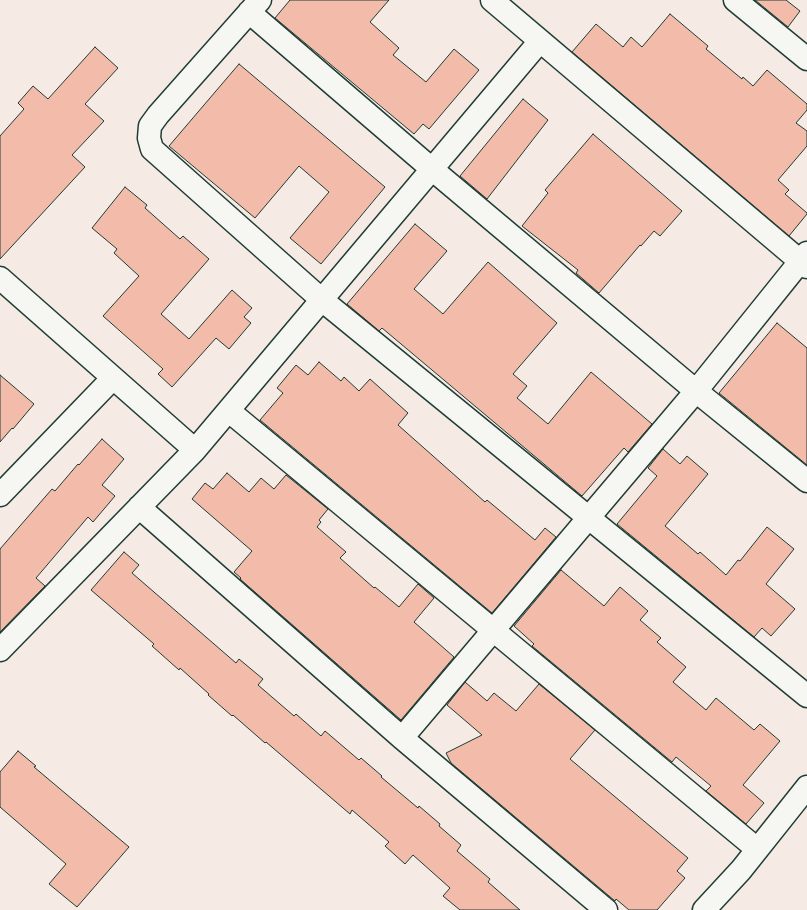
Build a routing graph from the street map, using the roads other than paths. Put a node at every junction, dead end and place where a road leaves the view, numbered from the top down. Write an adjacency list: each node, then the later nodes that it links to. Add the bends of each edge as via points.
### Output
1 (492, 0): 4 (street)
2 (735, 0): 5 (street)
3 (254, 6): 6 (street); 9 (street, via 158,115 150,126 149,138 152,148)
4 (540, 41): 6 (street); 7 (street)
5 (807, 59)
6 (433, 170): 9 (street); 11 (street)
7 (805, 260): 11 (street)
8 (0, 278): 10 (street)
9 (322, 300): 12 (street); 17 (street)
10 (112, 378): 13 (street); 15 (street)
11 (696, 391): 14 (street); 17 (street)
12 (229, 411): 13 (street); 18 (street)
13 (195, 450): 16 (street)
14 (807, 481)
15 (0, 495)
16 (139, 507): 19 (street); 21 (street)
17 (589, 518): 18 (street); 20 (street)
18 (494, 631): 21 (street); 23 (street)
19 (0, 650)
20 (807, 696)
21 (402, 738): 24 (street)
22 (807, 787): 23 (street)
23 (757, 849): 25 (street)
24 (606, 910)
25 (704, 910)

